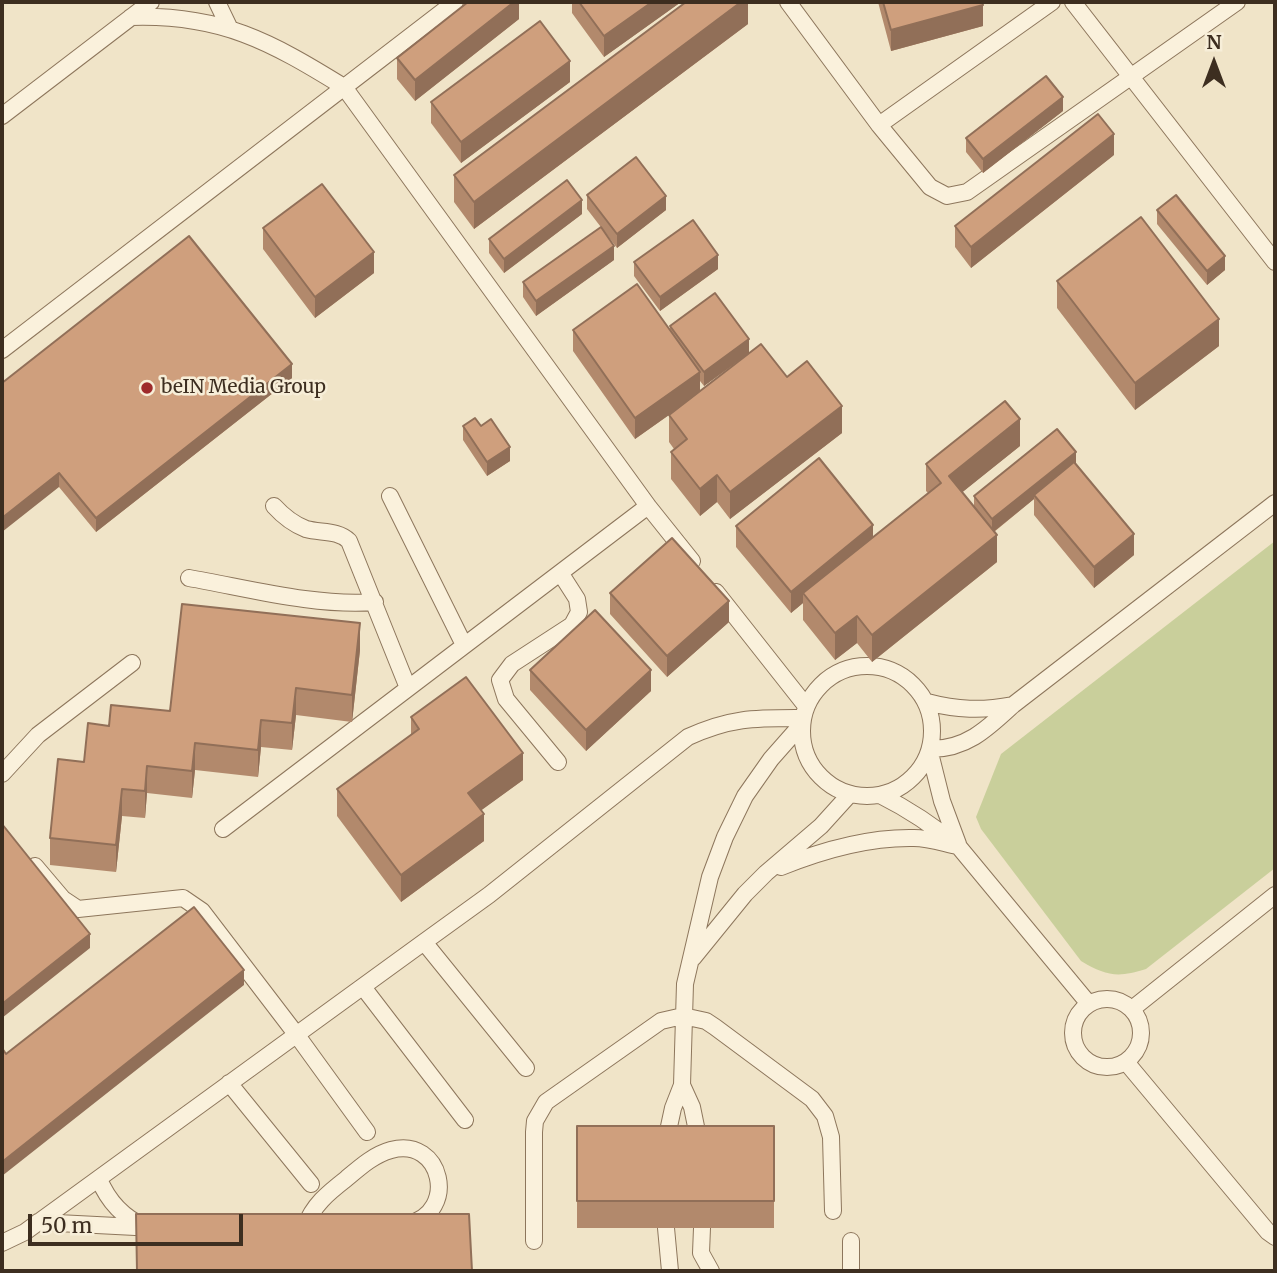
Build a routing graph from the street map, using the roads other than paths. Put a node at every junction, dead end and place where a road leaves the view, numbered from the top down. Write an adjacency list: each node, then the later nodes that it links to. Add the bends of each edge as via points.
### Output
1 (151, 2): 8 (lane)
2 (217, 2): 9 (lane)
3 (455, 2): 11 (lane)
4 (788, 2): 13 (lane)
5 (1052, 2): 13 (lane)
6 (1073, 2): 10 (lane)
7 (1237, 2): 10 (lane)
8 (131, 17): 9 (lane, via 165,16); 12 (lane)
9 (229, 27): 11 (lane)
10 (1131, 78): 13 (lane, via 957,196 930,187); 14 (lane)
11 (344, 87): 15 (lane); 19 (lane)
12 (2, 116)
13 (880, 125)
14 (1275, 262)
15 (2, 350)
16 (390, 496): 23 (lane)
17 (1275, 503): 27 (lane)
18 (274, 506): 22 (lane, via 293,523 344,537)
19 (648, 506): 20 (lane); 28 (lane)
20 (561, 574): 23 (lane); 30 (lane, via 579,612 572,625 512,664 500,680 506,699)
21 (189, 578): 22 (lane, via 322,601)
22 (375, 602): 25 (lane)
23 (464, 645): 25 (lane)
24 (132, 663): 31 (lane, via 38,735)
25 (408, 688): 34 (lane)
26 (927, 702): 27 (lane, via 969,710); 28 (lane, via 912,682 890,669 866,665 841,670 820,685); 29 (lane, via 933,725)
27 (1013, 705): 29 (lane, via 974,739)
28 (803, 716): 32 (lane, via 806,755 823,780); 39 (lane, via 735,720 688,737); 40 (lane, via 745,796 725,837 704,898)
29 (930, 751): 33 (lane, via 911,781); 35 (lane)
30 (558, 762)
31 (2, 774)
32 (850, 794): 33 (lane); 37 (lane)
33 (880, 795): 35 (lane, via 935,826)
34 (223, 829)
35 (959, 847): 37 (lane, via 916,838 864,841); 42 (lane)
36 (28, 858): 45 (lane, via 63,900 78,909 183,898 202,911)
37 (766, 873): 40 (lane)
38 (1275, 895): 43 (lane)
39 (424, 942): 41 (lane); 47 (lane)
40 (692, 960): 44 (lane)
41 (363, 986): 45 (lane); 50 (lane)
42 (1089, 1004): 43 (lane, via 1103,998 1119,1000); 46 (lane, via 1077,1017 1072,1034 1078,1051 1091,1063 1109,1067)
43 (1132, 1009): 46 (lane, via 1141,1027 1139,1047)
44 (683, 1016): 49 (lane); 56 (lane, via 715,1027 819,1107 831,1137); 65 (lane, via 661,1021 539,1111 534,1132)
45 (296, 1034): 48 (lane); 51 (lane)
46 (1126, 1062): 64 (lane)
47 (526, 1068)
48 (229, 1083): 54 (lane); 55 (lane)
49 (682, 1085): 52 (lane); 53 (lane, via 692,1107)
50 (466, 1120)
51 (367, 1132)
52 (664, 1153)
53 (701, 1153)
54 (99, 1179): 57 (lane); 60 (lane, via 117,1209)
55 (311, 1184)
56 (833, 1211)
57 (38, 1222): 60 (lane); 67 (lane)
58 (386, 1226): 59 (lane, via 422,1218 439,1194 438,1173 415,1151 392,1150 367,1161 316,1205)
59 (305, 1227)
60 (147, 1228): 61 (lane)
61 (173, 1228)
62 (666, 1228): 69 (lane)
63 (702, 1228): 68 (lane)
64 (1275, 1237)
65 (534, 1241)
66 (851, 1241): 72 (lane)
67 (2, 1243)
68 (701, 1253): 69 (lane); 71 (lane)
69 (669, 1254): 70 (lane)
70 (670, 1271)
71 (711, 1271)
72 (851, 1271)

